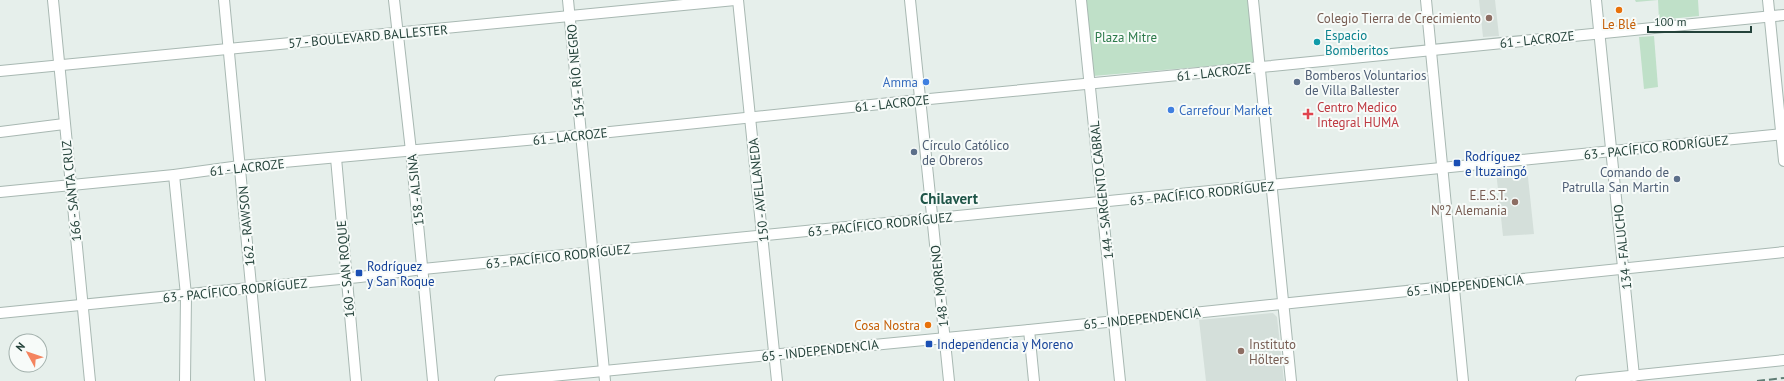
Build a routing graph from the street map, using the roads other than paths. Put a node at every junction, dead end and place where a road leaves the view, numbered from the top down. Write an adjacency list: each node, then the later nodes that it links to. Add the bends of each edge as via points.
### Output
1 (53, 0): 19 (street, 166 - SANTA CRUZ)
2 (224, 0): 17 (street, 162 - RAWSON)
3 (394, 0): 16 (street, 158 - ALSINA)
4 (568, 0): 14 (street, 154 - RÍO NEGRO)
5 (737, 0): 14 (street, 57 - BOULEVARD BALLESTER); 24 (street, 150 - AVELLANEDA)
6 (910, 0): 23 (street, 148 - MORENO)
7 (1081, 0): 22 (street, 144 - SARGENTO CABRAL)
8 (1253, 0): 20 (street)
9 (1426, 0): 18 (street)
10 (1596, 0): 15 (street, 134 - FALUCHO)
11 (1768, 0): 13 (street)
12 (1784, 15): 13 (street, 61 - LACROZE)
13 (1770, 16): 15 (street, 61 - LACROZE); 28 (street)
14 (570, 17): 16 (street, 57 - BOULEVARD BALLESTER); 27 (street, 154 - RÍO NEGRO)
15 (1599, 33): 18 (street, 61 - LACROZE); 30 (street, 134 - FALUCHO)
16 (398, 34): 17 (street, 57 - BOULEVARD BALLESTER); 29 (street, 158 - ALSINA)
17 (228, 48): 19 (street, 57 - BOULEVARD BALLESTER); 33 (street, 162 - RAWSON)
18 (1430, 50): 20 (street, 61 - LACROZE); 34 (street)
19 (59, 65): 21 (street, 57 - BOULEVARD BALLESTER); 25 (street, 166 - SANTA CRUZ)
20 (1261, 67): 22 (street, 61 - LACROZE); 37 (street)
21 (0, 71)
22 (1090, 84): 23 (street, 61 - LACROZE); 39 (street, 144 - SARGENTO CABRAL)
23 (920, 100): 24 (street, 61 - LACROZE); 40 (street, 148 - MORENO)
24 (751, 117): 27 (street, 61 - LACROZE); 41 (street, 150 - AVELLANEDA)
25 (64, 124): 26 (street); 36 (street, 166 - SANTA CRUZ)
26 (0, 132)
27 (581, 135): 29 (street, 61 - LACROZE); 43 (street, 154 - RÍO NEGRO)
28 (1782, 135): 30 (street, 63 - PACÍFICO RODRÍGUEZ); 32 (street)
29 (411, 151): 31 (street, 61 - LACROZE); 45 (street, 158 - ALSINA)
30 (1611, 152): 34 (street, 63 - PACÍFICO RODRÍGUEZ); 44 (street, 134 - FALUCHO)
31 (336, 158): 33 (street, 61 - LACROZE); 46 (street, 160 - SAN ROQUE)
32 (1784, 162)
33 (240, 166): 35 (street, 61 - LACROZE); 48 (street, 162 - RAWSON)
34 (1442, 168): 37 (street, 63 - PACÍFICO RODRÍGUEZ); 47 (street)
35 (174, 175): 36 (street, 61 - LACROZE); 49 (street)
36 (71, 186): 38 (street, 61 - LACROZE); 51 (street, 166 - SANTA CRUZ)
37 (1271, 186): 39 (street, 63 - PACÍFICO RODRÍGUEZ); 50 (street)
38 (0, 192)
39 (1102, 202): 40 (street, 63 - PACÍFICO RODRÍGUEZ); 53 (street, 144 - SARGENTO CABRAL)
40 (932, 219): 41 (street, 63 - PACÍFICO RODRÍGUEZ); 55 (street, 148 - MORENO)
41 (763, 236): 43 (street, 63 - PACÍFICO RODRÍGUEZ); 56 (street, 150 - AVELLANEDA)
42 (1784, 252): 44 (street, 65 - INDEPENDENCIA)
43 (592, 253): 45 (street, 63 - PACÍFICO RODRÍGUEZ); 58 (street, 154 - RÍO NEGRO)
44 (1624, 268): 47 (street, 65 - INDEPENDENCIA); 59 (street, 134 - FALUCHO)
45 (423, 269): 46 (street, 63 - PACÍFICO RODRÍGUEZ); 64 (street, 158 - ALSINA)
46 (345, 278): 48 (street, 63 - PACÍFICO RODRÍGUEZ); 63 (street, 160 - SAN ROQUE)
47 (1453, 287): 50 (street, 65 - INDEPENDENCIA); 71 (street)
48 (251, 288): 49 (street, 63 - PACÍFICO RODRÍGUEZ); 62 (street, 162 - RAWSON)
49 (186, 295): 51 (street, 63 - PACÍFICO RODRÍGUEZ); 61 (street)
50 (1283, 303): 53 (street, 65 - INDEPENDENCIA); 70 (street)
51 (82, 304): 52 (street, 63 - PACÍFICO RODRÍGUEZ); 60 (street, 166 - SANTA CRUZ)
52 (0, 313)
53 (1115, 321): 54 (street, 65 - INDEPENDENCIA); 69 (street, 144 - SARGENTO CABRAL)
54 (1029, 330): 55 (street, 65 - INDEPENDENCIA); 68 (street)
55 (944, 338): 56 (street, 65 - INDEPENDENCIA); 67 (street, 148 - MORENO)
56 (774, 355): 58 (street, 65 - INDEPENDENCIA); 66 (street, 150 - AVELLANEDA)
57 (1784, 360): 59 (street)
58 (605, 376): 65 (street, 65 - INDEPENDENCIA)
59 (1634, 376): 72 (street)
60 (90, 381)
61 (185, 381)
62 (260, 381)
63 (356, 381)
64 (433, 381)
65 (500, 381)
66 (777, 381)
67 (949, 381)
68 (1034, 381)
69 (1120, 381)
70 (1291, 381)
71 (1463, 381)
72 (1581, 381)

